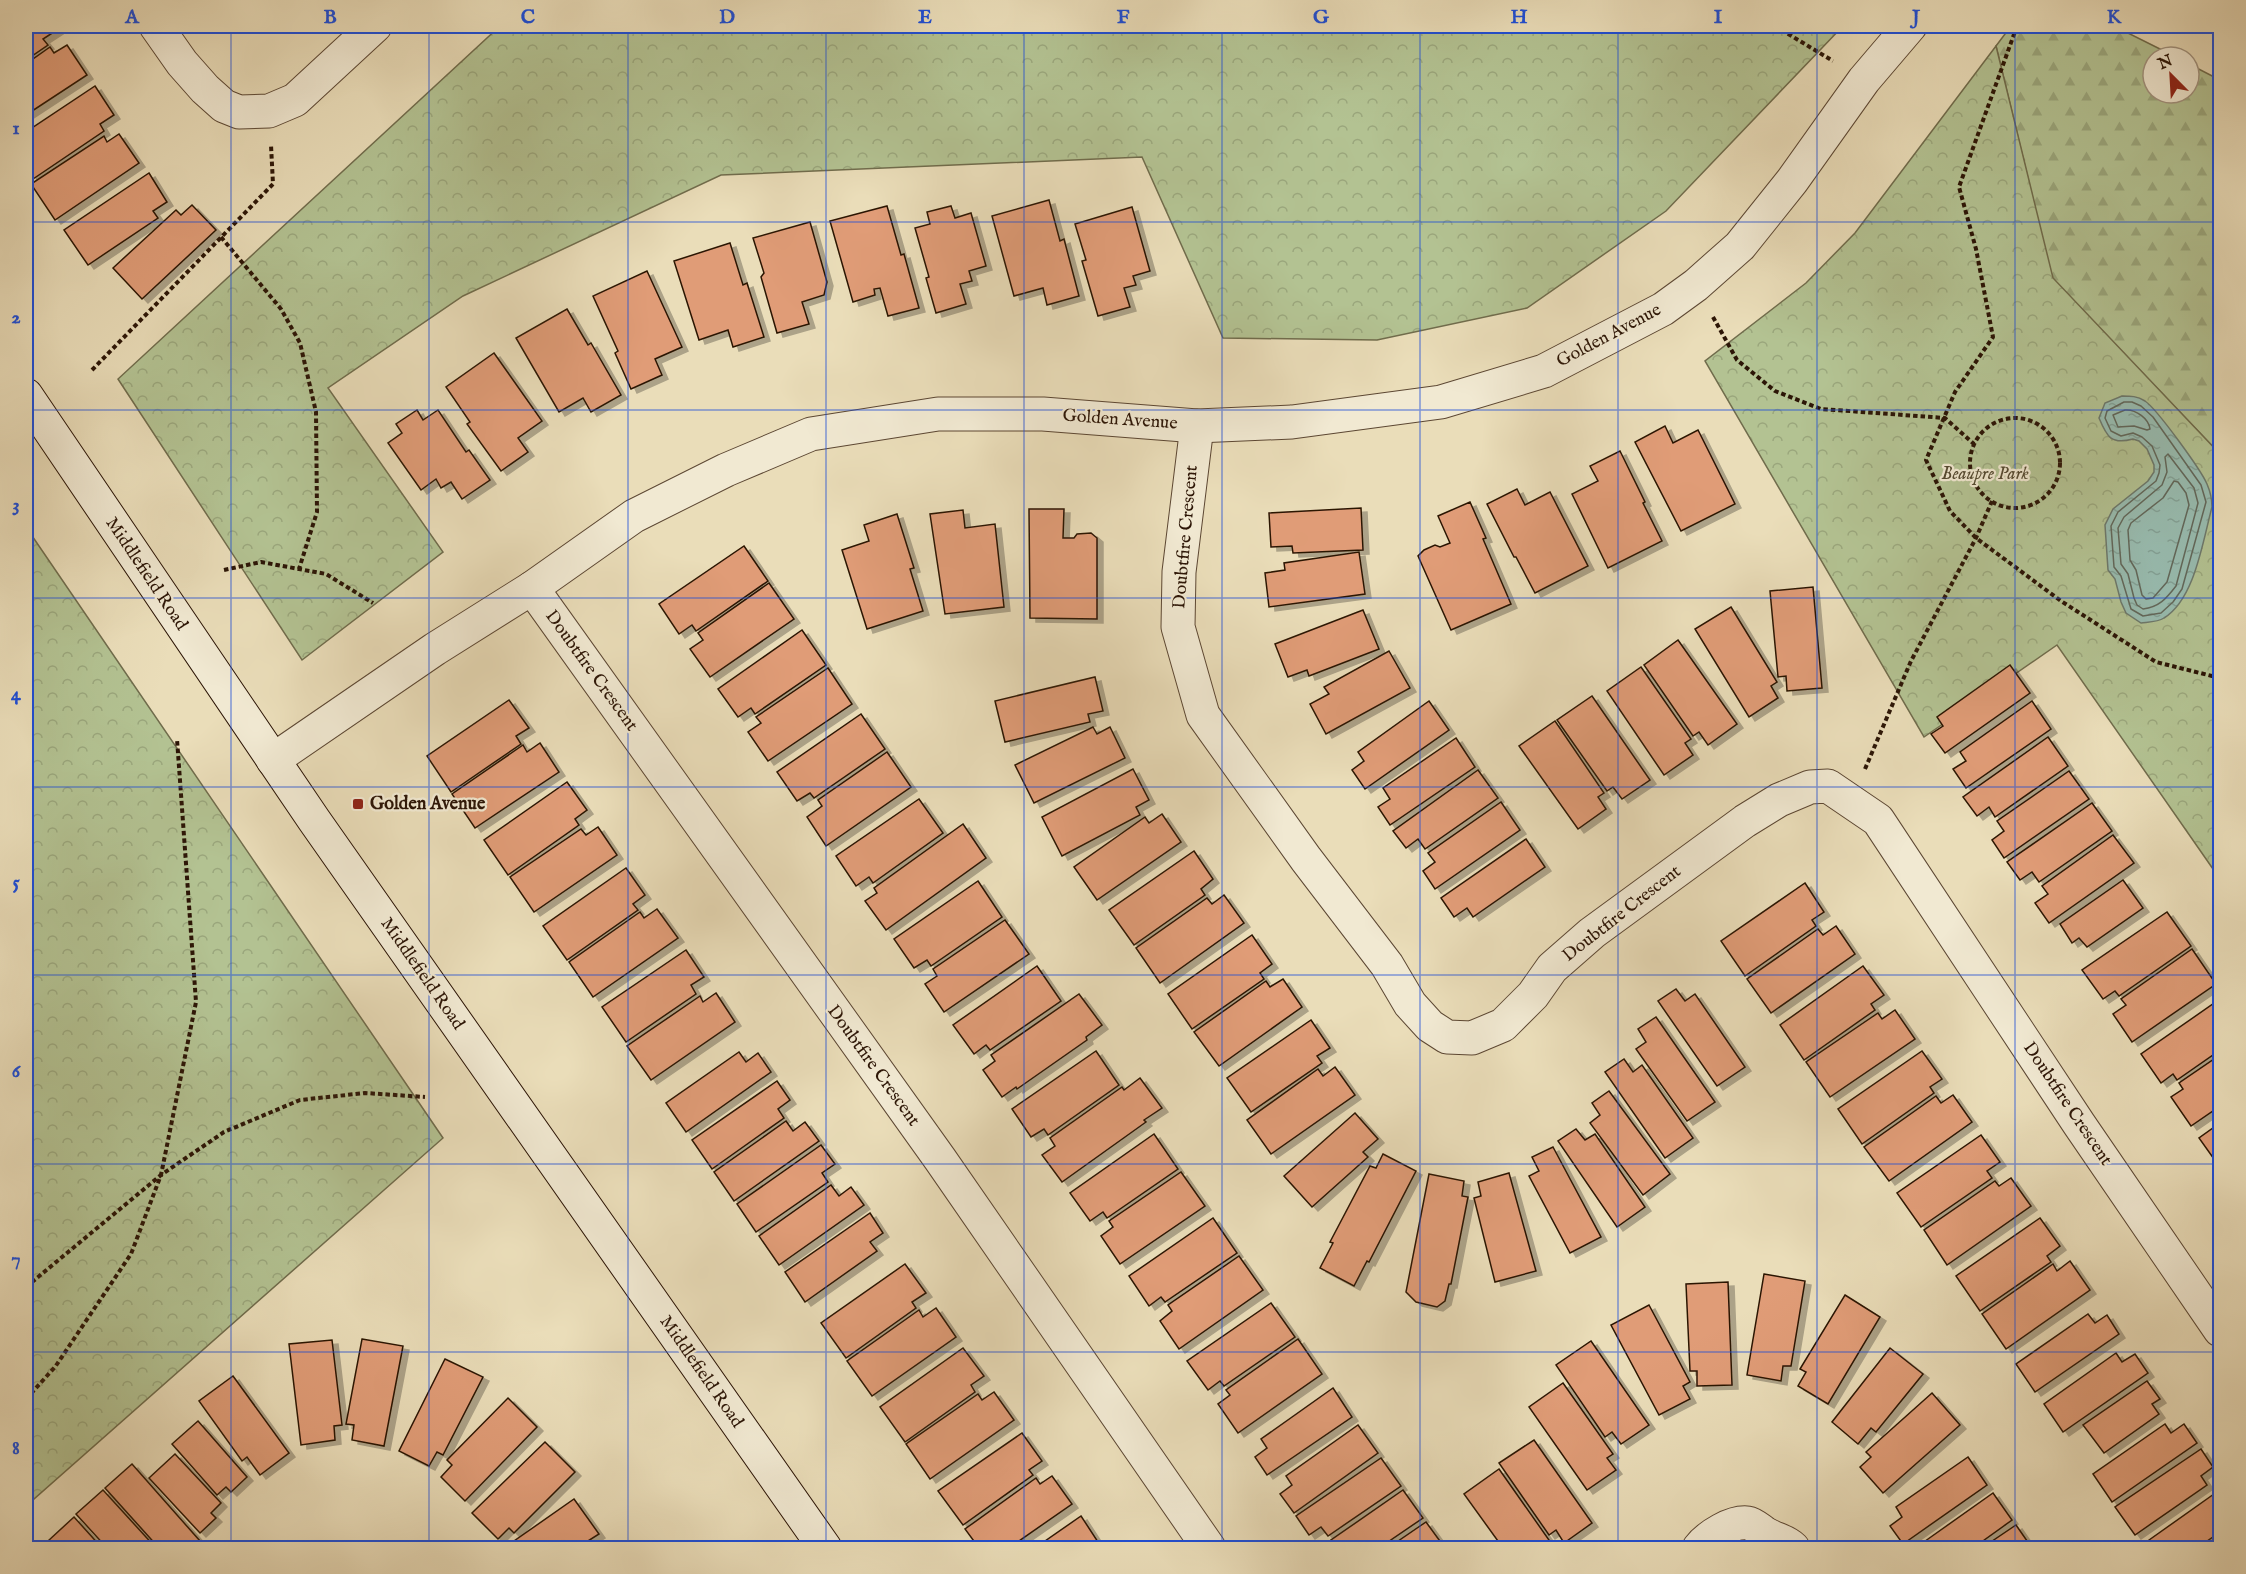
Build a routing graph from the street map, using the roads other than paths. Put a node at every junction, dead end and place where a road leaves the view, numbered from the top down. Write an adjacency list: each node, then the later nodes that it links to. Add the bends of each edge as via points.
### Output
1 (156, 26): 2 (street, via 205,89 224,106 239,112 269,111 295,100)
2 (375, 26)
3 (1910, 26): 5 (street, Golden Avenue, via 1864,80 1740,246 1664,309 1544,371 1442,402 1292,422)
4 (26, 395): 7 (street, Middlefield Road)
5 (1197, 426): 6 (street, Golden Avenue, via 1043,414 938,414 811,434 726,470 634,516); 8 (street, Doubtfire Crescent, via 1179,572 1178,627 1203,715 1387,965 1410,1004 1430,1026 1447,1037 1472,1038 1503,1025 1533,995 1552,968 1592,933 1745,821 1779,800 1810,787 1827,786 1878,820)
6 (532, 588): 7 (street, Golden Avenue); 10 (street, Doubtfire Crescent, via 940,1159)
7 (273, 760): 9 (street, Middlefield Road)
8 (2220, 1330)
9 (825, 1548)
10 (1209, 1548)
11 (1699, 1548): 12 (street, via 1731,1525 1749,1523)
12 (1792, 1548)

